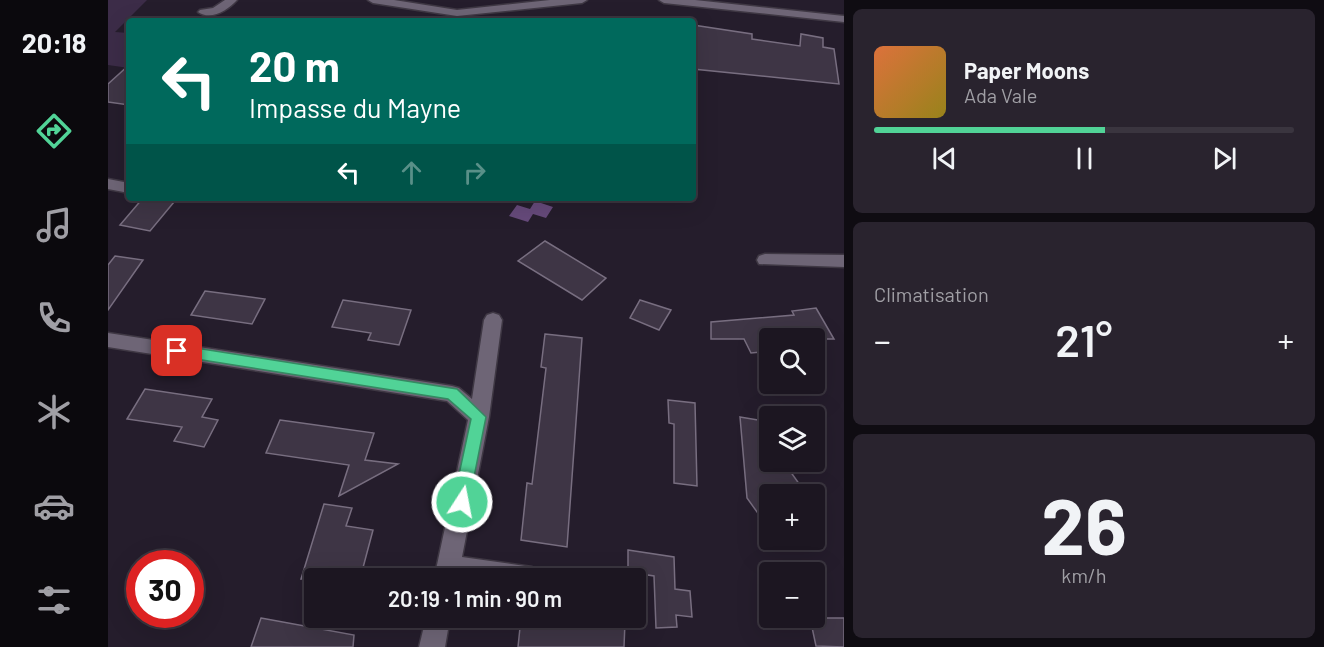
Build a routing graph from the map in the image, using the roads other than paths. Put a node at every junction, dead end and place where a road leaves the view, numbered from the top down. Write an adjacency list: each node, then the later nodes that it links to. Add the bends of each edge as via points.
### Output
1 (232, 0): 5 (street, via 216,11)
2 (373, 0): 6 (street)
3 (582, 0): 6 (street)
4 (664, 0): 7 (street)
5 (204, 12)
6 (455, 17)
7 (844, 19)
8 (108, 184): 9 (street)
9 (126, 187)
10 (765, 260): 11 (street)
11 (844, 261)
12 (493, 320): 14 (street)
13 (108, 340): 14 (street, via 452,394)
14 (479, 417): 15 (street)
15 (449, 568)
16 (436, 628): 17 (street)
17 (432, 647)

